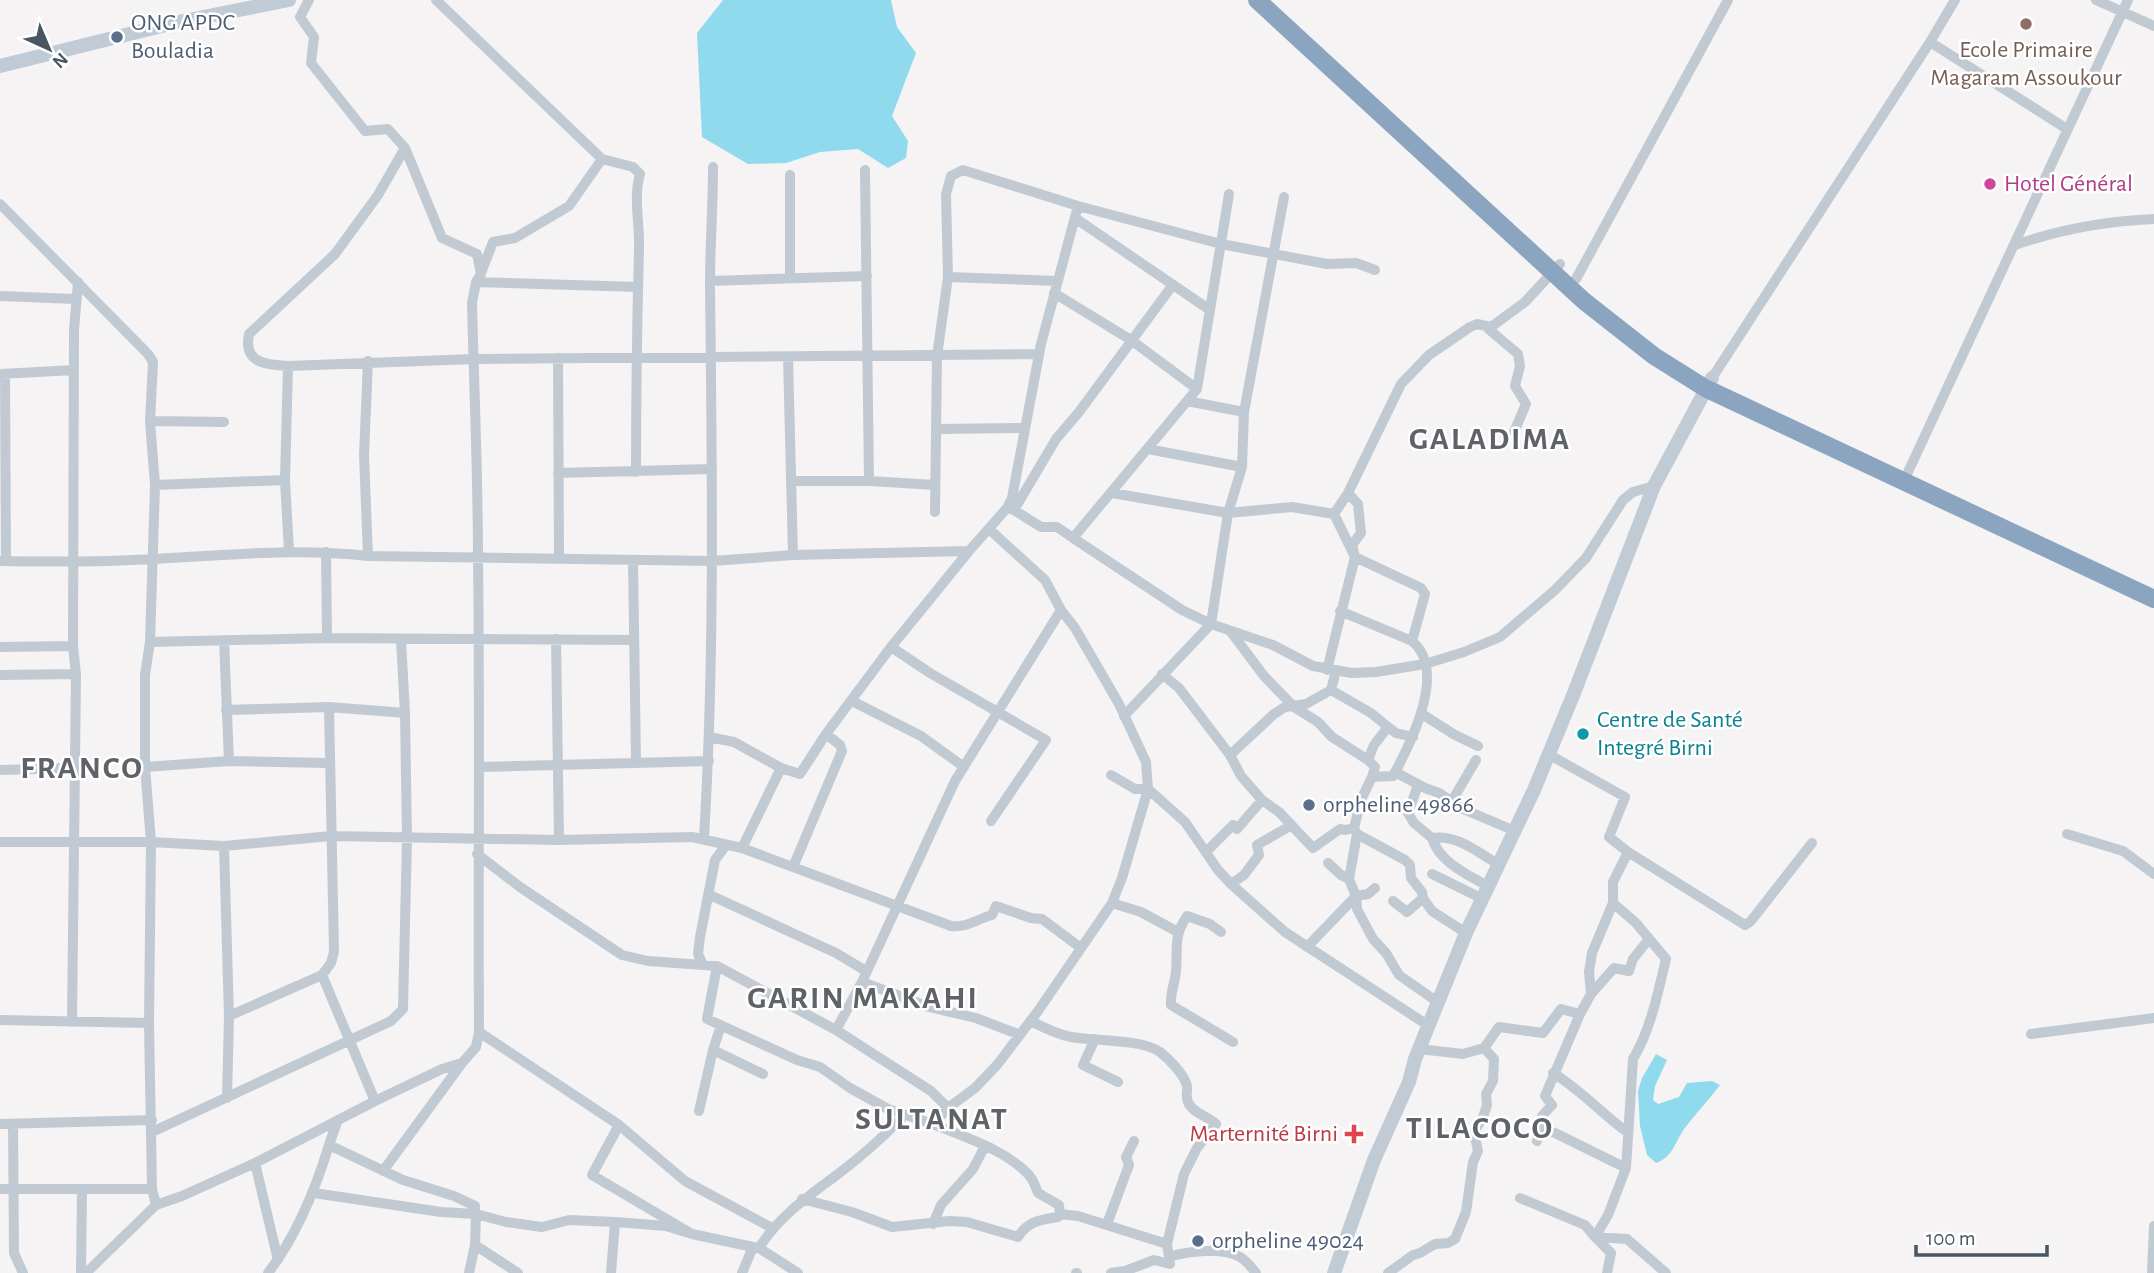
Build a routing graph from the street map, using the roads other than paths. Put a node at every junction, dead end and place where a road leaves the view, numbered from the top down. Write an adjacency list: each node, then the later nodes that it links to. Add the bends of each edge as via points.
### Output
1 (289, 0): 13 (street)
2 (309, 0): 15 (street, via 300,17 314,37 311,63 365,131 388,129)
3 (436, 0): 16 (street)
4 (1257, 0): 29 (highway)
5 (1272, 0): 29 (highway)
6 (1728, 0): 35 (street)
7 (1955, 0): 12 (street)
8 (2096, 0): 10 (street)
9 (2128, 0): 10 (street)
10 (2123, 11): 11 (street); 14 (street)
11 (2154, 26)
12 (1930, 42): 14 (street); 60 (street)
13 (0, 66)
14 (2067, 129): 27 (street)
15 (404, 148): 34 (street, via 442,237 477,254); 57 (street, via 378,195 334,254 249,334 247,344 254,358)
16 (602, 159): 34 (street, via 569,206 515,238 493,242); 40 (street, via 633,167 640,174)
17 (713, 167): 36 (street)
18 (865, 170): 31 (street)
19 (790, 175): 32 (street)
20 (1229, 194): 26 (street)
21 (1284, 197): 28 (street)
22 (0, 204): 38 (street)
23 (1078, 206): 24 (street); 26 (street); 33 (street, via 963,170 951,176 946,194)
24 (1075, 218): 37 (street); 39 (street)
25 (2154, 219): 27 (street, via 2076,227)
26 (1221, 244): 28 (street); 45 (street)
27 (2015, 245): 73 (street)
28 (1275, 253): 30 (street, via 1327,264 1356,263); 63 (street)
29 (1556, 269): 35 (highway); 43 (highway); 46 (street, via 1525,302 1491,327)
30 (1375, 270)
31 (867, 276): 32 (street); 49 (street)
32 (790, 277): 36 (street)
33 (948, 277): 37 (street); 50 (street)
34 (479, 278): 40 (street); 55 (street, via 472,303)
35 (1576, 279): 43 (highway)
36 (710, 281): 51 (street)
37 (1057, 281): 41 (street)
38 (78, 282): 44 (street); 64 (street, via 152,359)
39 (1172, 286): 45 (street); 47 (street)
40 (638, 287): 54 (street)
41 (1054, 293): 47 (street); 48 (street)
42 (0, 296): 44 (street)
43 (1588, 297): 60 (highway)
44 (75, 299): 58 (street)
45 (1210, 310): 61 (street)
46 (1485, 325): 68 (street, via 1518,354 1515,386 1526,404); 82 (street, via 1470,327 1437,349 1401,384)
47 (1131, 340): 61 (street); 83 (street)
48 (1039, 354): 50 (street); 66 (street)
49 (868, 356): 50 (street); 52 (street); 77 (street)
50 (937, 356): 67 (street)
51 (712, 357): 52 (street); 54 (street); 71 (street)
52 (788, 357): 76 (street)
53 (558, 358): 54 (street); 55 (street); 74 (street)
54 (635, 358): 72 (street)
55 (474, 359): 56 (street); 96 (street)
56 (368, 361): 57 (street); 94 (street, via 364,455)
57 (288, 366): 75 (street)
58 (74, 370): 59 (street); 100 (street)
59 (2, 374): 99 (street)
60 (1708, 383): 73 (highway); 80 (street); 89 (highway, via 1903,480)
61 (1197, 389): 62 (street)
62 (1187, 401): 63 (street); 69 (street)
63 (1244, 412): 70 (street)
64 (150, 421): 65 (street); 78 (street)
65 (224, 422)
66 (1025, 428): 67 (street); 83 (street)
67 (937, 429): 79 (street)
68 (1514, 432)
69 (1148, 449): 70 (street); 81 (street)
70 (1242, 467): 85 (street)
71 (712, 469): 72 (street); 102 (street)
72 (636, 471): 74 (street)
73 (1908, 472): 89 (highway)
74 (558, 473): 98 (street)
75 (285, 480): 78 (street); 90 (street)
76 (791, 481): 77 (street); 93 (street)
77 (869, 481): 79 (street)
78 (155, 485): 97 (street)
79 (935, 485): 84 (street)
80 (1654, 486): 120 (street, via 1623,500 1586,558 1500,637); 139 (street)
81 (1112, 493): 85 (street); 88 (street)
82 (1348, 493): 86 (street); 95 (street, via 1358,504 1361,533 1352,545)
83 (1010, 509): 87 (street); 88 (street)
84 (935, 512)
85 (1228, 513): 86 (street, via 1292,507); 107 (street)
86 (1334, 514): 95 (street)
87 (989, 529): 91 (street); 105 (street, via 1045,580)
88 (1073, 538): 107 (street)
89 (2048, 545): 103 (highway); 104 (highway)
90 (289, 551): 92 (street); 97 (street)
91 (969, 551): 93 (street); 119 (street)
92 (326, 552): 94 (street); 109 (street)
93 (793, 555): 102 (street)
94 (368, 556): 96 (street)
95 (1355, 557): 106 (street); 115 (street, via 1421,588 1425,594)
96 (478, 558): 98 (street); 110 (street)
97 (152, 559): 100 (street); 116 (street)
98 (559, 559): 101 (street)
99 (3, 561): 100 (street)
100 (73, 561): 117 (street)
101 (633, 561): 102 (street); 114 (street)
102 (712, 561): 136 (street)
103 (2154, 589)
104 (2154, 599)
105 (1061, 610): 130 (street); 133 (street)
106 (1340, 611): 115 (street); 121 (street)
107 (1211, 624): 108 (street); 123 (street)
108 (1230, 631): 121 (street); 128 (street)
109 (327, 638): 112 (street); 113 (street)
110 (479, 639): 111 (street); 113 (street); 149 (street)
111 (556, 639): 114 (street); 147 (street)
112 (224, 640): 116 (street); 129 (street)
113 (401, 640): 131 (street)
114 (634, 640): 145 (street)
115 (1412, 641): 120 (street)
116 (150, 642): 148 (street, via 145,675)
117 (73, 646): 118 (street); 122 (street)
118 (0, 647)
119 (891, 647): 126 (street); 130 (street)
120 (1425, 664): 121 (street, via 1376,672); 132 (street)
121 (1331, 671): 125 (street)
122 (76, 674): 124 (street); 151 (street)
123 (1163, 674): 133 (street); 140 (street)
124 (0, 675)
125 (1331, 691): 128 (street); 134 (street)
126 (852, 701): 135 (street); 150 (street, via 921,736)
127 (329, 706): 129 (street); 131 (street); 146 (street)
128 (1294, 706): 140 (street, via 1274,714); 141 (street)
129 (226, 710): 143 (street)
130 (999, 712): 150 (street); 161 (street, via 1046,740)
131 (405, 713): 167 (street)
132 (1422, 714): 137 (street); 138 (street)
133 (1124, 716): 158 (street, via 1146,762)
134 (1388, 727): 137 (street); 141 (street)
135 (826, 734): 152 (street, via 800,774); 184 (street, via 842,751)
136 (709, 737): 144 (street); 152 (street, via 734,742)
137 (1413, 737): 154 (street)
138 (1478, 746)
139 (1548, 754): 164 (street); 180 (street, via 1625,797 1609,837)
140 (1230, 755): 159 (street)
141 (1368, 760): 156 (street, via 1375,767)
142 (1476, 760): 160 (street)
143 (229, 761): 146 (street); 148 (street)
144 (709, 761): 145 (street); 169 (street)
145 (636, 763): 147 (street)
146 (328, 764): 166 (street)
147 (557, 766): 149 (street); 171 (street)
148 (145, 767): 173 (street)
149 (480, 767): 168 (street)
150 (964, 767): 197 (street)
151 (74, 768): 153 (street); 174 (street)
152 (781, 768): 178 (street)
153 (0, 770)
154 (1395, 772): 156 (street, via 1390,778); 157 (street)
155 (1111, 775): 158 (street, via 1135,789)
156 (1372, 777): 163 (street)
157 (1419, 785): 160 (street); 170 (street, via 1408,813)
158 (1148, 789): 179 (street, via 1185,822); 195 (street)
159 (1262, 800): 162 (street); 179 (street, via 1237,829 1233,825)
160 (1452, 801): 164 (street)
161 (991, 821)
162 (1290, 826): 163 (street, via 1313,848 1339,829); 188 (street, via 1257,845 1259,855)
163 (1355, 831): 187 (street); 193 (street, via 1410,865 1411,878)
164 (1515, 831): 183 (street)
165 (2067, 834): 186 (street, via 2123,851)
166 (331, 835): 167 (street); 177 (street); 207 (street, via 334,952)
167 (407, 838): 168 (street); 225 (street, via 403,1009 391,1021)
168 (477, 838): 171 (street); 181 (street)
169 (704, 838): 171 (street); 176 (street)
170 (1432, 838): 183 (street, via 1457,840); 190 (street, via 1447,861)
171 (559, 839)
172 (0, 842): 174 (street)
173 (151, 842): 174 (street); 177 (street); 217 (street)
174 (74, 843): 216 (street)
175 (1811, 843): 180 (street, via 1745,925)
176 (726, 845): 178 (street); 191 (street, via 715,860)
177 (224, 846): 212 (street)
178 (742, 848): 184 (street)
179 (1206, 852): 188 (street)
180 (1628, 852): 196 (street, via 1613,882)
181 (477, 854): 204 (street, via 622,955); 221 (street)
182 (1328, 863): 187 (street)
183 (1498, 864): 190 (street)
184 (793, 867): 197 (street)
185 (1432, 874): 190 (street)
186 (2154, 874)
187 (1349, 879): 192 (street)
188 (1231, 884): 202 (street)
189 (1375, 888): 192 (street)
190 (1484, 892): 200 (street)
191 (710, 895): 204 (street, via 698,954); 206 (street)
192 (1356, 896): 202 (street); 210 (street, via 1357,909 1373,939 1399,975)
193 (1423, 898): 194 (street, via 1407,912); 200 (street, via 1432,911)
194 (1393, 901)
195 (1112, 902): 198 (street); 203 (street)
196 (1613, 904): 201 (street); 209 (street, via 1592,953)
197 (895, 906): 203 (street, via 961,927 992,915 996,906 1042,919); 206 (street)
198 (1178, 932): 199 (street, via 1187,916); 226 (street, via 1171,1004)
199 (1221, 932)
200 (1466, 933): 210 (street)
201 (1649, 939): 209 (street, via 1629,971 1614,968); 247 (street, via 1666,959 1633,1059)
202 (1307, 947): 219 (street)
203 (1081, 948): 215 (street)
204 (704, 965): 205 (street)
205 (717, 966): 218 (street, via 706,1017); 220 (street)
206 (866, 971): 208 (street)
207 (322, 975): 212 (street); 225 (street)
208 (862, 982): 220 (street); 223 (street)
209 (1591, 994): 211 (street)
210 (1439, 1003): 219 (street)
211 (1580, 1014): 227 (street, via 1561,1009 1543,1034 1499,1027); 231 (street)
212 (229, 1016): 234 (street)
213 (2154, 1018): 222 (street)
214 (0, 1020): 216 (street)
215 (1031, 1021): 223 (street); 224 (street, via 1048,1031)
216 (72, 1022): 217 (street)
217 (149, 1023): 239 (street)
218 (721, 1025): 229 (street); 238 (street, via 820,1067)
219 (1429, 1026): 228 (street)
220 (836, 1030): 236 (street, via 931,1091)
221 (479, 1032): 230 (street, via 476,1047); 244 (street)
222 (2031, 1034)
223 (1020, 1035): 236 (street, via 975,1088)
224 (1096, 1039): 233 (street, via 1083,1065); 272 (street, via 1159,1051 1180,1074 1188,1103 1216,1125 1184,1174)
225 (348, 1042): 234 (street); 235 (street)
226 (1233, 1042)
227 (1484, 1048): 228 (street, via 1463,1054); 289 (street, via 1494,1059 1493,1082 1474,1132 1478,1151 1460,1231 1455,1239 1413,1255)
228 (1419, 1049): 288 (street)
229 (713, 1050): 232 (street); 237 (street)
230 (462, 1063): 235 (street); 254 (street)
231 (1553, 1073): 245 (street, via 1545,1096 1552,1105 1542,1116); 247 (street)
232 (763, 1074)
233 (1118, 1082)
234 (227, 1098): 246 (street)
235 (375, 1101): 240 (street)
236 (948, 1108): 242 (street)
237 (699, 1111)
238 (904, 1116): 242 (street); 261 (street, via 883,1138)
239 (152, 1120): 243 (street); 246 (street)
240 (337, 1122): 250 (street); 252 (street)
241 (0, 1124): 243 (street)
242 (933, 1124): 251 (street)
243 (13, 1125): 256 (street)
244 (619, 1125): 269 (street, via 685,1181); 270 (street, via 592,1175)
245 (1540, 1129): 249 (street); 253 (street)
246 (152, 1132): 257 (street)
247 (1627, 1132): 253 (street)
248 (1134, 1141): 267 (street)
249 (1537, 1141)
250 (329, 1145): 254 (street); 259 (street)
251 (985, 1146): 264 (street, via 1027,1172 1038,1193 1059,1205); 266 (street)
252 (255, 1163): 262 (street); 275 (street)
253 (1626, 1168): 271 (street)
254 (383, 1171): 263 (street, via 475,1206)
255 (0, 1189): 256 (street)
256 (14, 1189): 258 (street); 279 (street, via 14,1254)
257 (152, 1189): 258 (street); 262 (street)
258 (82, 1190): 278 (street)
259 (314, 1193): 263 (street); 275 (street)
260 (1520, 1198): 271 (street, via 1585,1225)
261 (802, 1199): 266 (street, via 892,1227); 269 (street)
262 (156, 1205): 278 (street)
263 (476, 1214): 265 (street, via 542,1227 569,1220); 273 (street)
264 (1060, 1214): 266 (street, via 1026,1225 1018,1237 967,1222); 267 (street)
265 (615, 1222): 270 (street, via 666,1226); 283 (street)
266 (933, 1224)
267 (1107, 1224): 272 (street)
268 (2154, 1226): 277 (street)
269 (772, 1228): 274 (street)
270 (692, 1234): 274 (street)
271 (1595, 1237): 290 (street, via 1611,1252); 291 (street, via 1627,1239)
272 (1167, 1244): 276 (street)
273 (475, 1245): 281 (street); 282 (street)
274 (756, 1247): 284 (street); 285 (street)
275 (278, 1260): 280 (street)
276 (1170, 1264): 286 (street, via 1154,1260); 287 (street, via 1186,1252 1216,1250 1244,1259)
277 (2153, 1271)
278 (89, 1272)
279 (23, 1273)
280 (268, 1273)
281 (470, 1273)
282 (518, 1273)
283 (611, 1273)
284 (743, 1273)
285 (798, 1273)
286 (1111, 1273)
287 (1256, 1273)
288 (1334, 1273)
289 (1388, 1273)
290 (1607, 1273)
291 (1666, 1273)

